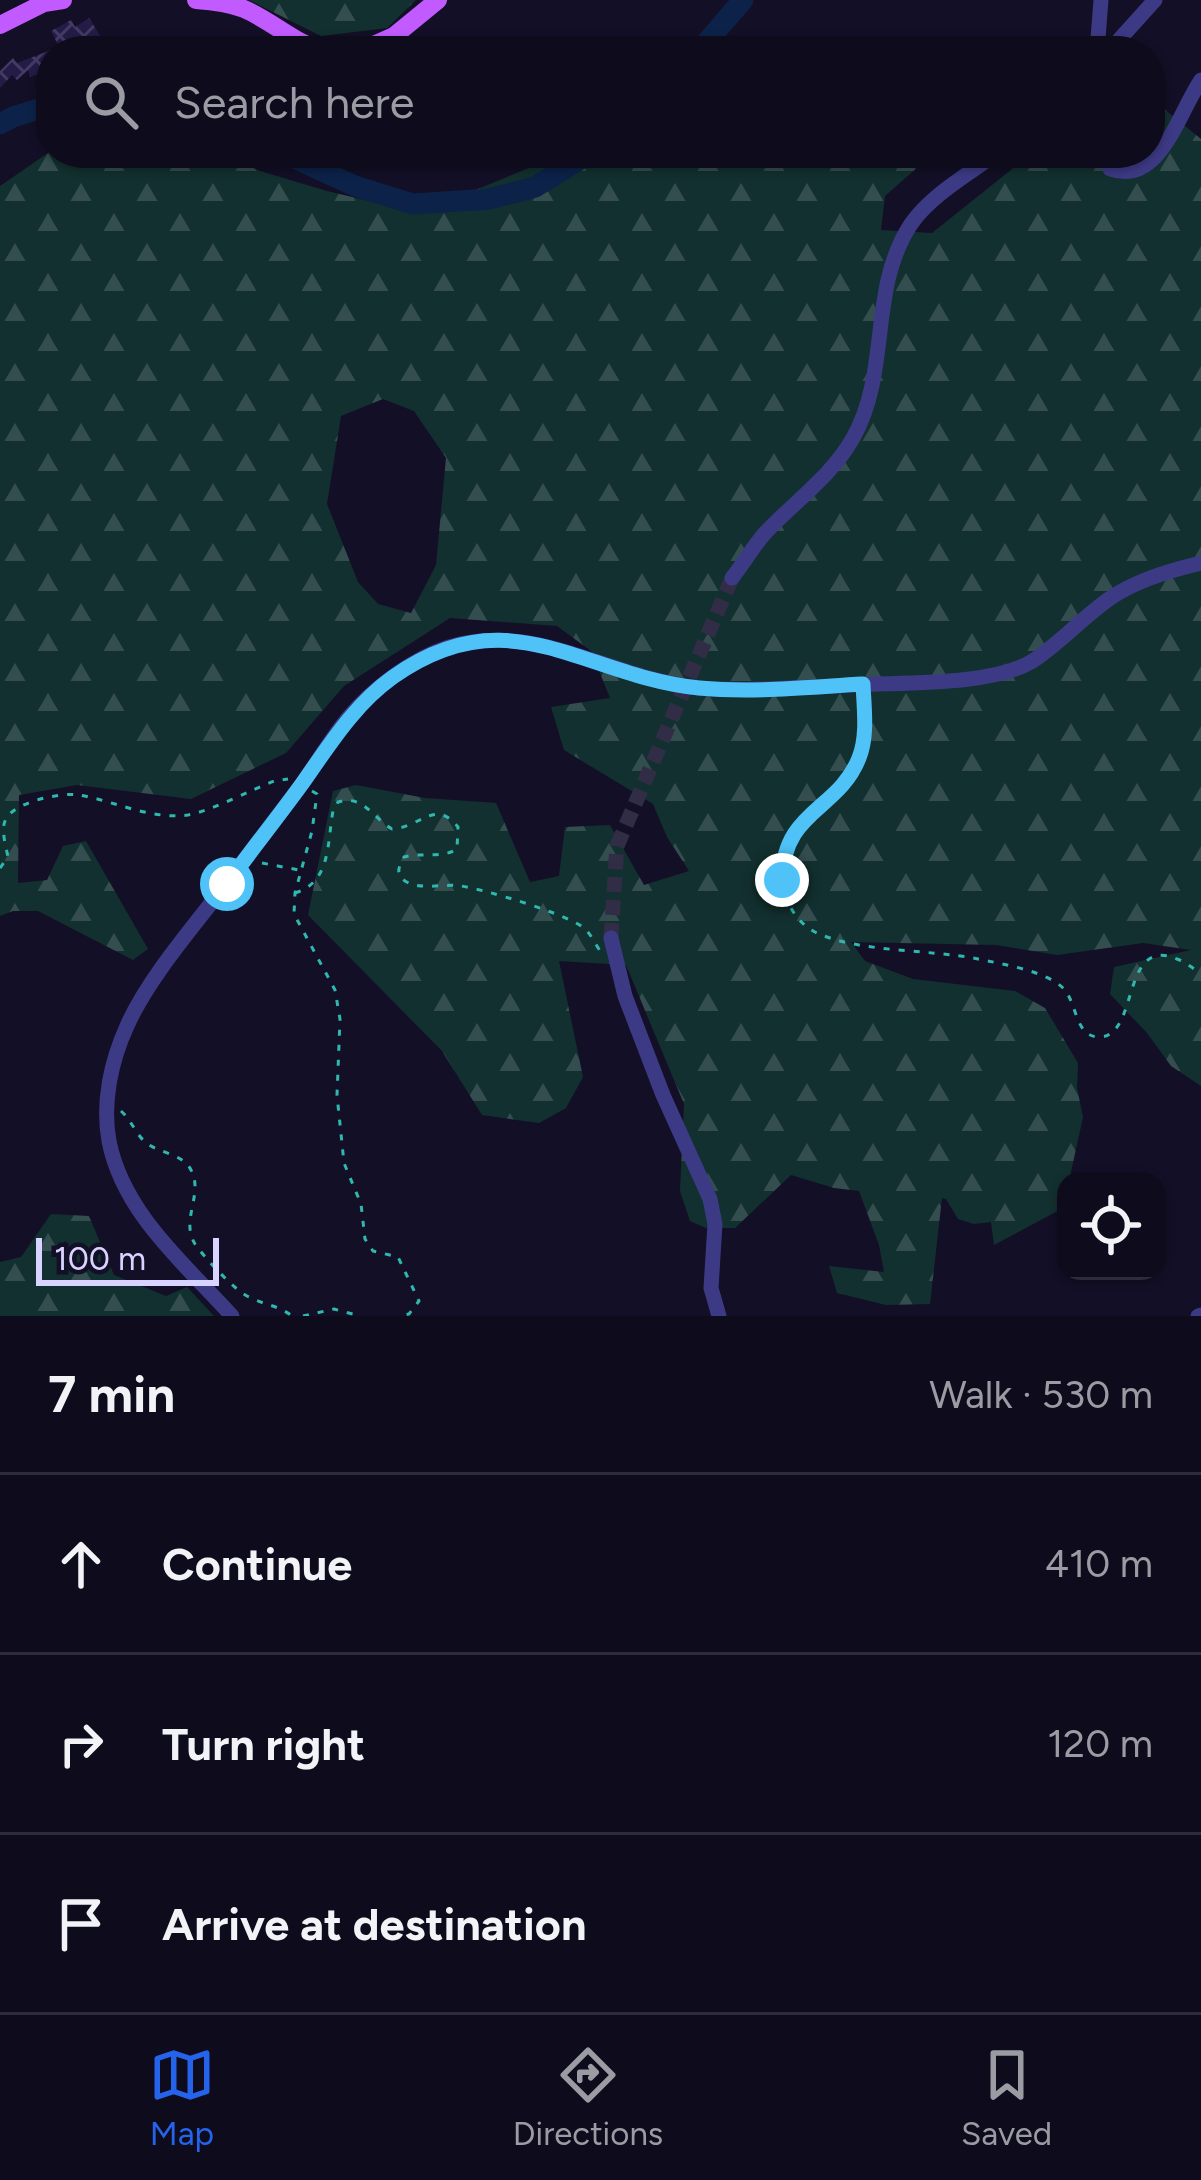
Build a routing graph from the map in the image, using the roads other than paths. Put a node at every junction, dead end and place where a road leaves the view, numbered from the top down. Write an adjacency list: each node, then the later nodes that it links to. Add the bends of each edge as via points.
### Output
1 (63, 0): 6 (main road)
2 (196, 0): 7 (main road, via 245,10)
3 (438, 0): 8 (main road)
4 (1101, 0): 9 (street)
5 (1156, 0): 10 (street)
6 (0, 25)
7 (289, 36)
8 (394, 36)
9 (1098, 36)
10 (1123, 36)
11 (1201, 80): 12 (street)
12 (1165, 144)
13 (977, 168): 17 (street, via 913,220 892,260 874,378 855,436)
14 (1110, 168): 15 (street)
15 (1144, 168)
16 (1201, 562): 19 (street, via 1112,596 1031,662 961,680 701,688 574,652 480,639 391,678 350,716 169,959 112,1064 109,1138 128,1194)
17 (732, 578)
18 (611, 938): 20 (street, via 663,1095 710,1198)
19 (232, 1316)
20 (719, 1316)

